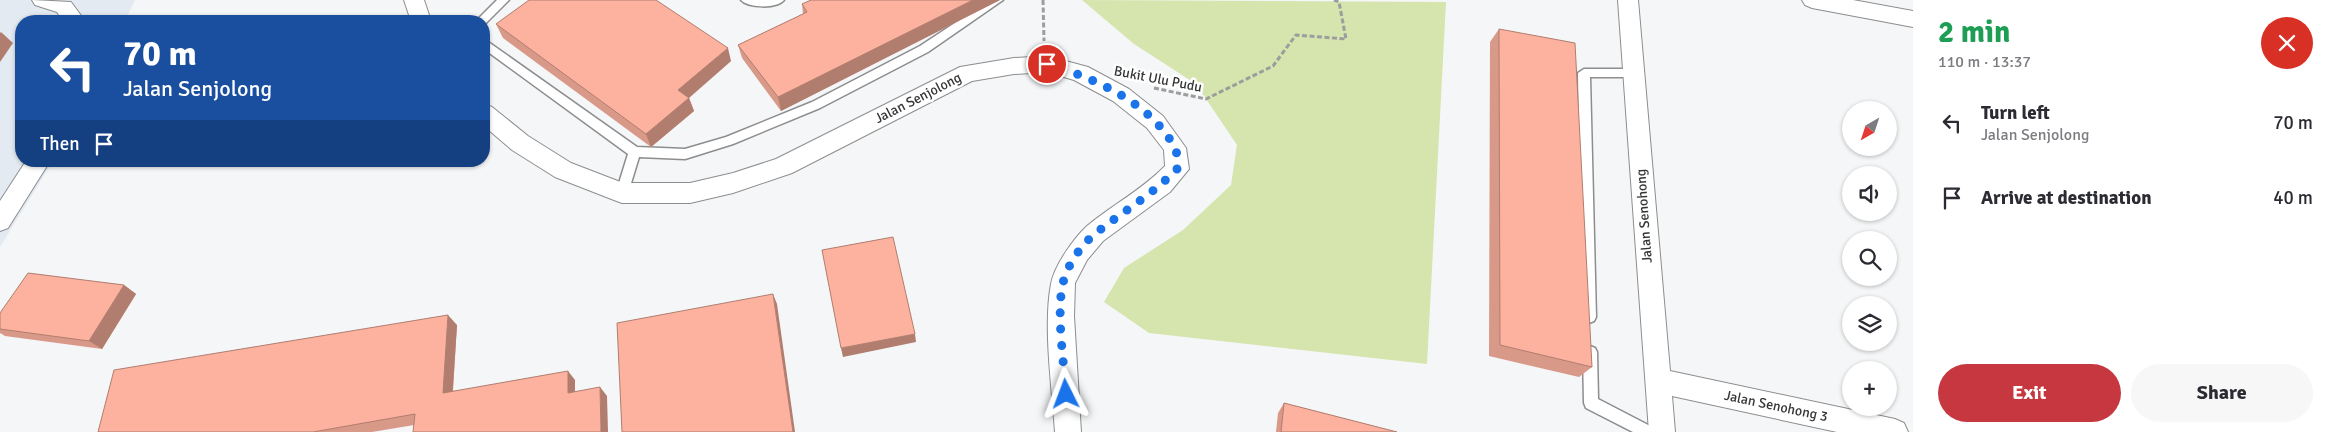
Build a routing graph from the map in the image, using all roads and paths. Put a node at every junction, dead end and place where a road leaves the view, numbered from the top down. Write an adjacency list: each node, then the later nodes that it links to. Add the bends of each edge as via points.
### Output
1 (42, 0): 11 (street, via 64,8)
2 (414, 0): 12 (street)
3 (504, 0): 13 (lane)
4 (746, 0): 5 (lane, via 773,3)
5 (779, 0)
6 (998, 0): 20 (lane, via 924,49 816,104 746,134 685,154)
7 (1043, 0): 16 (path, via 1042,28)
8 (1334, 0): 18 (path, Bukit Ulu Pudu, via 1339,2 1346,39 1296,35 1272,66 1206,99)
9 (1628, 0): 17 (street, Jalan Senohong)
10 (1812, 0): 14 (street)
11 (69, 15)
12 (419, 15)
13 (488, 15)
14 (1913, 19)
15 (490, 47): 20 (lane)
16 (1047, 64): 22 (street, Jalan Senjolong, via 968,73 784,166 733,182 690,193); 25 (street, Jalan Senjolong, via 1080,74 1121,95 1155,122 1176,148 1177,169 1162,186 1095,234 1078,253 1063,282 1061,316)
17 (1633, 73): 24 (street, Jalan Senohong); 26 (lane, via 1584,73 1591,403)
18 (1148, 87)
19 (490, 118): 22 (street, Jalan Senjolong, via 520,143 563,170)
20 (635, 152): 22 (lane)
21 (35, 167): 23 (street)
22 (622, 193)
23 (0, 221)
24 (1657, 380): 27 (street, Jalan Senohong); 28 (street, Jalan Senohong 3)
25 (1068, 432)
26 (1647, 432)
27 (1662, 432)
28 (1895, 432)

